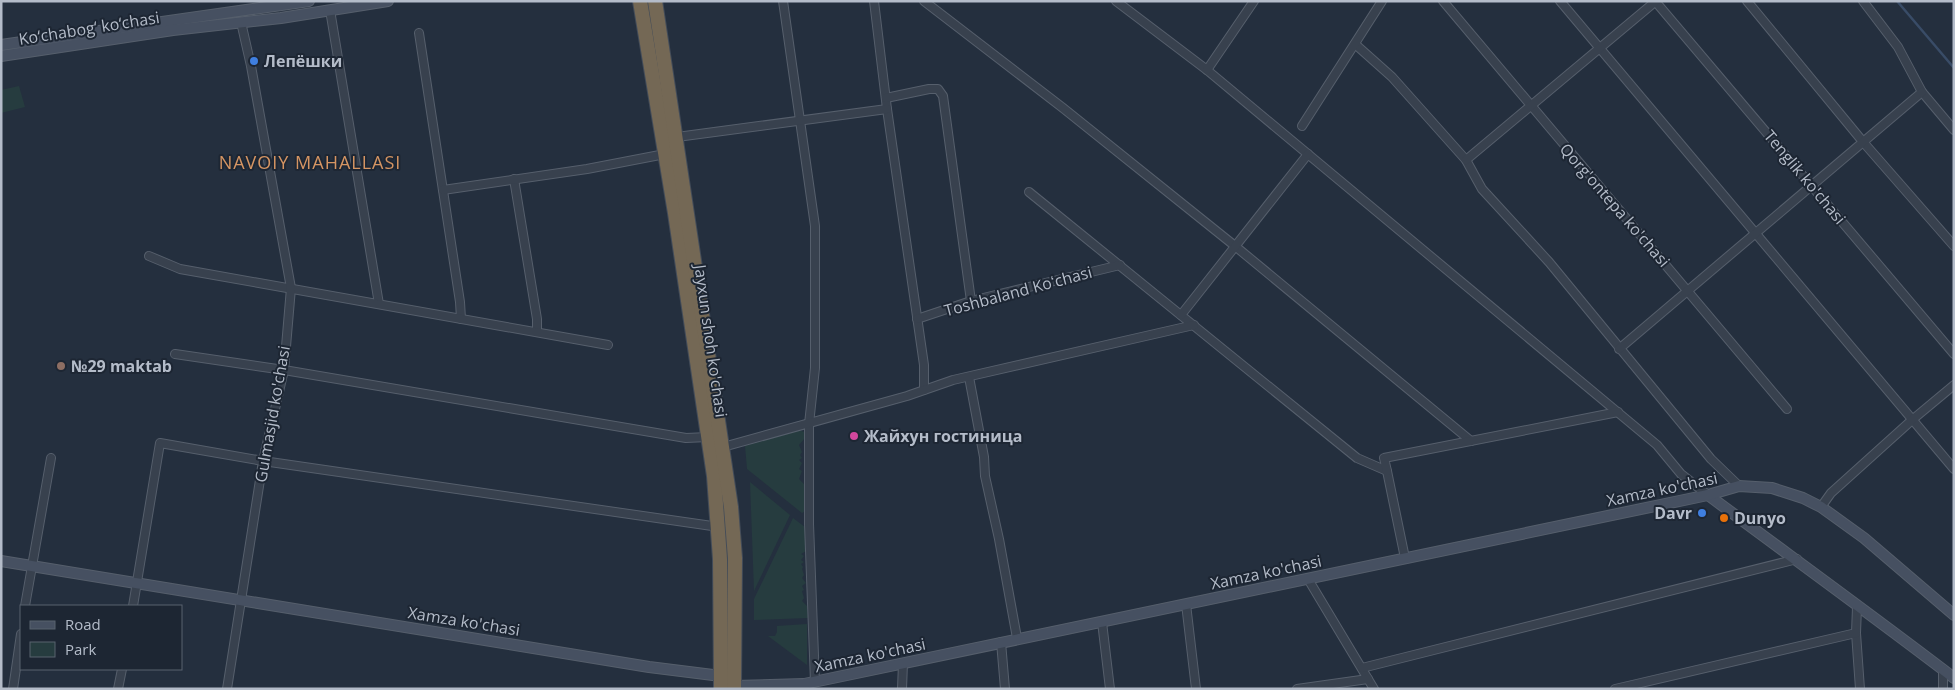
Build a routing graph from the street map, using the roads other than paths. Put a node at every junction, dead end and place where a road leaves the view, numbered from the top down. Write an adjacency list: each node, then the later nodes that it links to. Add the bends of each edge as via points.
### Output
1 (309, 1): 16 (street, Ko‘chabog‘ ko‘chasi)
2 (388, 1): 17 (street, Ko‘chabog‘ ko‘chasi)
3 (640, 1): 35 (highway, Jayxun shoh ko'chasi)
4 (656, 1): 33 (highway, Jayxun shoh ko'chasi)
5 (783, 1): 30 (street)
6 (874, 1): 27 (street)
7 (924, 1): 43 (street, via 1064,108)
8 (1116, 1): 25 (street)
9 (1254, 1): 25 (street)
10 (1382, 1): 21 (street)
11 (1443, 1): 28 (street, Qorg'ontepa ko'chasi)
12 (1560, 1): 23 (street)
13 (1656, 1): 23 (street); 39 (street, Tenglik ko'chasi)
14 (1747, 1): 34 (street)
15 (1862, 1): 26 (street, via 1898,47)
16 (276, 5): 18 (street); 22 (street, Ko‘chabog‘ ko‘chasi)
17 (330, 10): 18 (street, Ko‘chabog‘ ko‘chasi); 50 (street)
18 (276, 18): 19 (street, Ko‘chabog‘ ko‘chasi)
19 (241, 22): 24 (street, Ko‘chabog‘ ko‘chasi); 47 (street, Gulmasjid ko'chasi)
20 (419, 33): 40 (street)
21 (1355, 44): 31 (street); 37 (street, via 1392,77)
22 (1, 45)
23 (1600, 48): 28 (street); 42 (street)
24 (1, 56)
25 (1207, 70): 36 (street)
26 (1922, 92): 32 (street); 34 (street)
27 (886, 98): 29 (street); 49 (street, via 929,89 938,89 943,96)
28 (1531, 106): 37 (street); 48 (street, Qorg'ontepa ko'chasi)
29 (887, 109): 30 (street); 53 (street)
30 (800, 120): 33 (street); 67 (street, via 815,226 815,368)
31 (1302, 126)
32 (1954, 130)
33 (677, 137): 70 (highway, Jayxun shoh ko'chasi)
34 (1864, 143): 39 (street); 44 (street)
35 (665, 154): 38 (street); 68 (highway, Jayxun shoh ko'chasi)
36 (1308, 154): 43 (street); 65 (street)
37 (1466, 160): 57 (street, via 1482,189 1549,262)
38 (514, 179): 40 (street); 55 (street)
39 (1813, 186): 42 (street); 59 (street, Tenglik ko'chasi)
40 (443, 190): 52 (street)
41 (1029, 192): 46 (street)
42 (1756, 234): 48 (street); 66 (street)
43 (1235, 246): 51 (street); 69 (street)
44 (1954, 246)
45 (149, 256): 47 (street, via 180,268)
46 (1120, 265): 49 (street, Toshbaland Koʻchasi); 51 (street)
47 (291, 288): 50 (street); 60 (street, Gulmasjid ko'chasi)
48 (1689, 290): 57 (street); 64 (street, Qorg'ontepa ko'chasi)
49 (971, 301): 53 (street, Toshbaland Koʻchasi)
50 (379, 304): 52 (street)
51 (1181, 314): 54 (street)
52 (461, 318): 55 (street)
53 (918, 319): 63 (street)
54 (1194, 325): 61 (street); 74 (street, via 1357,458)
55 (537, 332): 56 (street)
56 (608, 345)
57 (1619, 349): 75 (street)
58 (175, 354): 60 (street)
59 (1954, 354)
60 (284, 370): 68 (street, via 686,438); 72 (street, Gulmasjid ko'chasi)
61 (969, 377): 63 (street); 93 (street)
62 (1954, 385): 66 (street)
63 (924, 390): 67 (street)
64 (1788, 409)
65 (1618, 412): 69 (street); 76 (street, via 1657,445 1681,474)
66 (1912, 420): 73 (street); 77 (street, via 1831,493)
67 (809, 424): 70 (street); 103 (street)
68 (708, 437): 78 (highway, Jayxun shoh ko'chasi)
69 (1470, 441): 74 (street, via 1384,458)
70 (723, 447): 102 (highway, Jayxun shoh ko'chasi, via 735,558)
71 (51, 458): 82 (street)
72 (263, 461): 78 (street); 84 (street, via 160,443); 85 (street, Gulmasjid ko'chasi)
73 (1954, 470)
74 (1386, 471): 79 (street)
75 (1739, 486): 76 (street, Xamza ko'chasi); 77 (street, Xamza ko'chasi, via 1772,488)
76 (1708, 495): 79 (street, Xamza ko'chasi); 80 (street)
77 (1821, 507): 90 (street, Xamza ko'chasi, via 1864,538)
78 (719, 527): 102 (highway, Jayxun shoh ko'chasi, via 722,626)
79 (1405, 558): 83 (street, Xamza ko'chasi)
80 (1797, 559): 89 (street); 97 (street)
81 (1, 561): 82 (street, Xamza ko'chasi)
82 (31, 565): 84 (street, Xamza ko'chasi); 87 (street)
83 (1308, 579): 86 (street, Xamza ko'chasi); 97 (street)
84 (137, 584): 85 (street, Xamza ko'chasi); 88 (street)
85 (242, 599): 102 (street, Xamza ko'chasi, via 649,667); 106 (street, Gulmasjid ko'chasi)
86 (1186, 604): 91 (street, Xamza ko'chasi); 110 (street)
87 (25, 605)
88 (133, 605)
89 (1858, 607): 92 (street); 98 (street)
90 (1954, 616)
91 (1102, 622): 93 (street, Xamza ko'chasi); 109 (street)
92 (1856, 633): 113 (street); 114 (street)
93 (1017, 638): 95 (street, Xamza ko'chasi)
94 (20, 641): 104 (street)
95 (1000, 642): 96 (street, Xamza ko'chasi); 108 (street)
96 (903, 663): 103 (street, Xamza ko'chasi); 107 (street)
97 (1362, 668): 101 (street)
98 (1943, 669): 100 (street); 115 (street)
99 (122, 670): 105 (street)
100 (1954, 678)
101 (1368, 679): 111 (street); 112 (street)
102 (728, 685): 103 (street, Xamza ko'chasi)
103 (808, 685)
104 (13, 689)
105 (118, 689)
106 (227, 689)
107 (902, 689)
108 (1005, 689)
109 (1110, 689)
110 (1196, 689)
111 (1297, 689)
112 (1374, 689)
113 (1615, 689)
114 (1860, 689)
115 (1943, 689)

